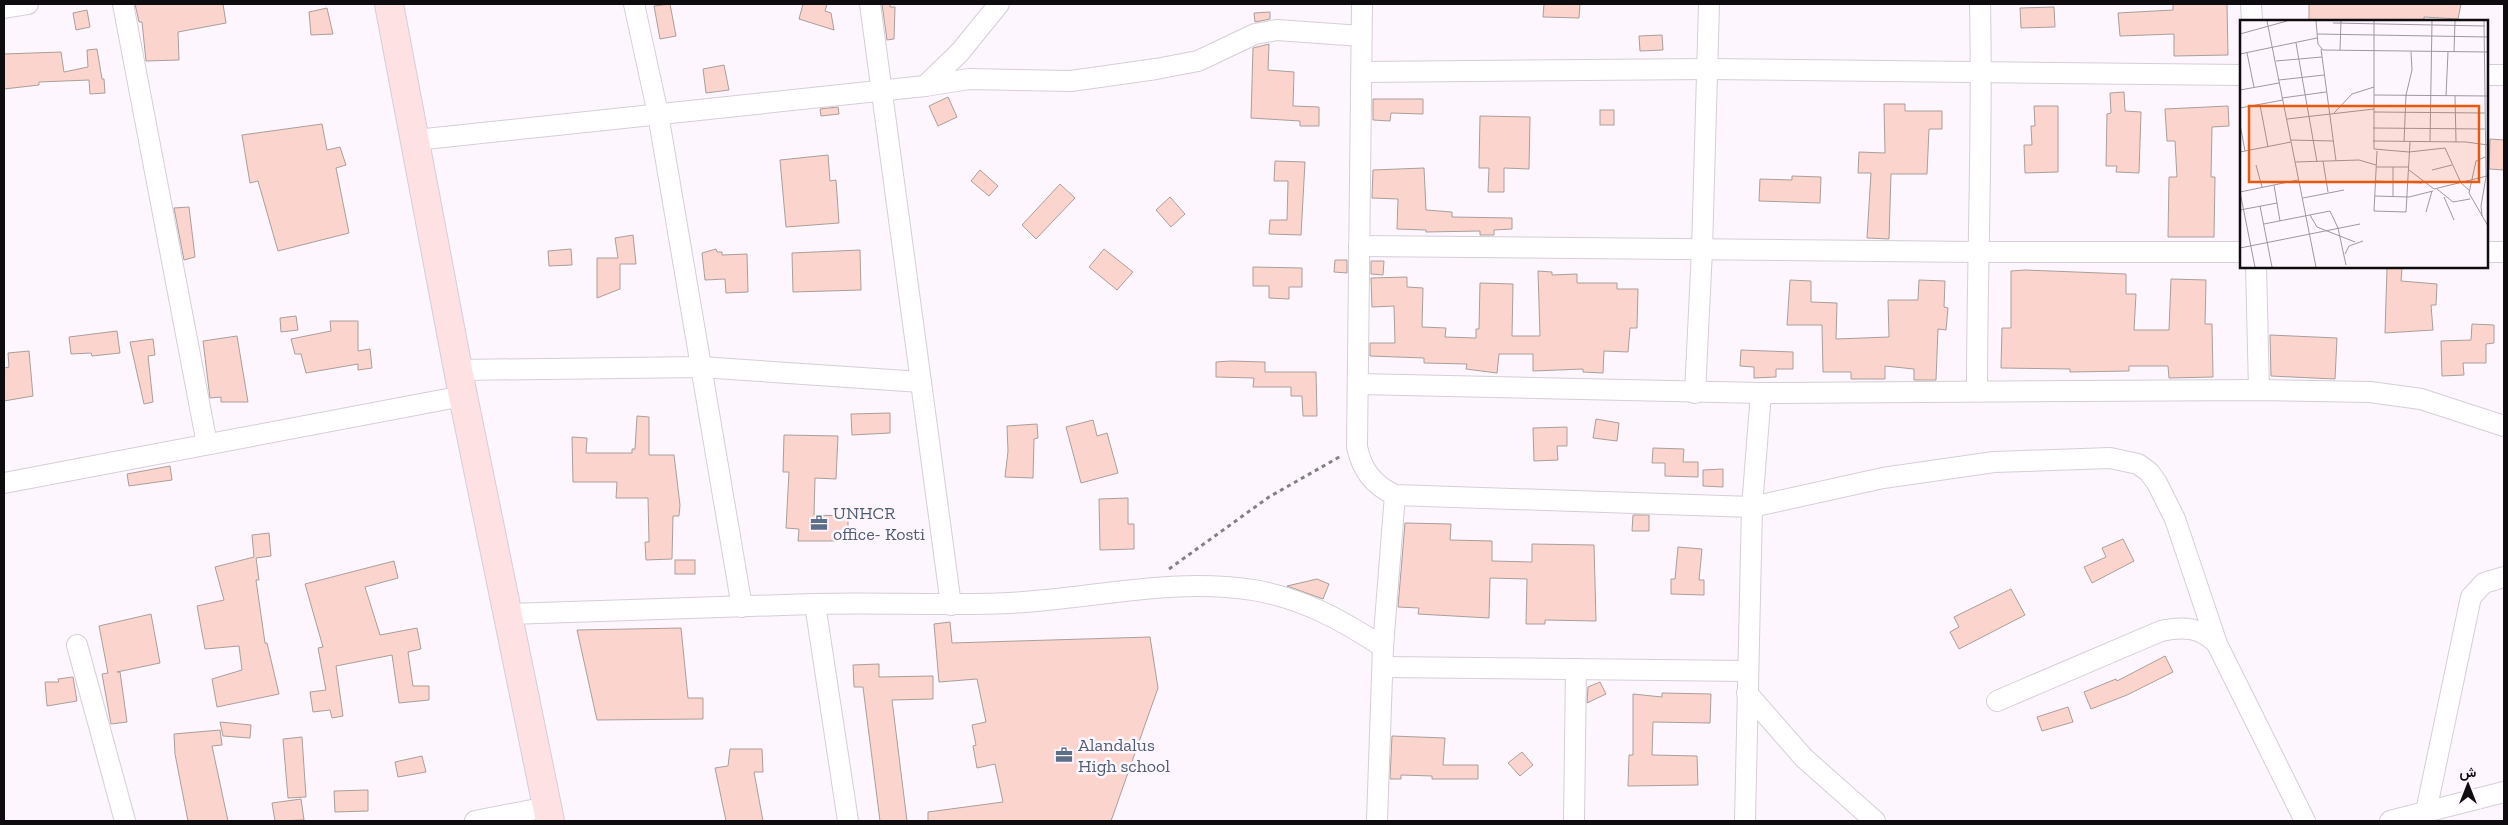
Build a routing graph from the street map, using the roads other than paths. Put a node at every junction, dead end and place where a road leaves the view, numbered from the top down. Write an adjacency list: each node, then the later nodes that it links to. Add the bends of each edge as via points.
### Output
1 (28, 4): 11 (street)
2 (123, 4): 40 (street)
3 (389, 4): 23 (main road)
4 (634, 4): 22 (street)
5 (870, 4): 21 (street)
6 (999, 4): 20 (street, via 960,52)
7 (1362, 4): 13 (street)
8 (1709, 4): 14 (street)
9 (1980, 4): 15 (street)
10 (2252, 4): 12 (street)
11 (4, 8)
12 (2252, 20)
13 (1361, 36): 16 (street); 20 (street, via 1276,30 1255,34 1198,61 1156,70 1071,81 969,79)
14 (1707, 70): 15 (street); 16 (street); 25 (street)
15 (1982, 71): 17 (street); 26 (street)
16 (1362, 72): 24 (street)
17 (2240, 75)
18 (2488, 75): 19 (street)
19 (2504, 75)
20 (926, 86): 21 (street)
21 (882, 89): 22 (street); 32 (street)
22 (658, 114): 23 (street); 31 (street)
23 (416, 140): 33 (main road)
24 (1359, 246): 25 (street); 34 (street)
25 (1702, 250): 26 (street); 37 (street)
26 (1977, 252): 27 (street); 35 (street)
27 (2240, 252)
28 (2488, 252): 29 (street)
29 (2504, 252)
30 (2256, 268): 36 (street)
31 (701, 367): 32 (street); 33 (street); 47 (street)
32 (921, 382): 46 (street)
33 (461, 383): 40 (street); 48 (main road)
34 (1359, 384): 37 (street); 42 (street, via 1357,447 1360,463 1369,477)
35 (1977, 390): 36 (street); 38 (street)
36 (2259, 390): 39 (street, via 2398,395 2442,405)
37 (1695, 392): 38 (street)
38 (1761, 394): 43 (street)
39 (2504, 426)
40 (207, 444): 41 (street)
41 (4, 484)
42 (1395, 495): 43 (street); 51 (street)
43 (1752, 507): 49 (street, via 1883,478 1994,462 2110,458 2138,464 2157,483 2175,519); 53 (street)
44 (2504, 577): 58 (street, via 2484,583 2471,597)
45 (815, 604): 46 (street); 47 (street); 61 (street)
46 (951, 605): 51 (street, via 1059,599 1145,587 1220,586 1276,594 1324,611)
47 (742, 606): 48 (street)
48 (509, 614): 57 (main road)
49 (2217, 644): 55 (street, via 2200,631 2187,628 2161,631); 67 (street)
50 (77, 645): 59 (street)
51 (1383, 657): 52 (street); 62 (street)
52 (1576, 669): 53 (street); 64 (street)
53 (1747, 671): 54 (street)
54 (1747, 693): 65 (street); 66 (street, via 1804,758)
55 (1997, 701)
56 (2504, 792): 58 (street)
57 (549, 814): 60 (street)
58 (2425, 817): 68 (street)
59 (125, 821)
60 (475, 821)
61 (848, 821)
62 (1377, 821): 63 (street)
63 (1393, 821)
64 (1574, 821)
65 (1745, 821)
66 (1875, 821)
67 (2305, 821)
68 (2390, 821)

